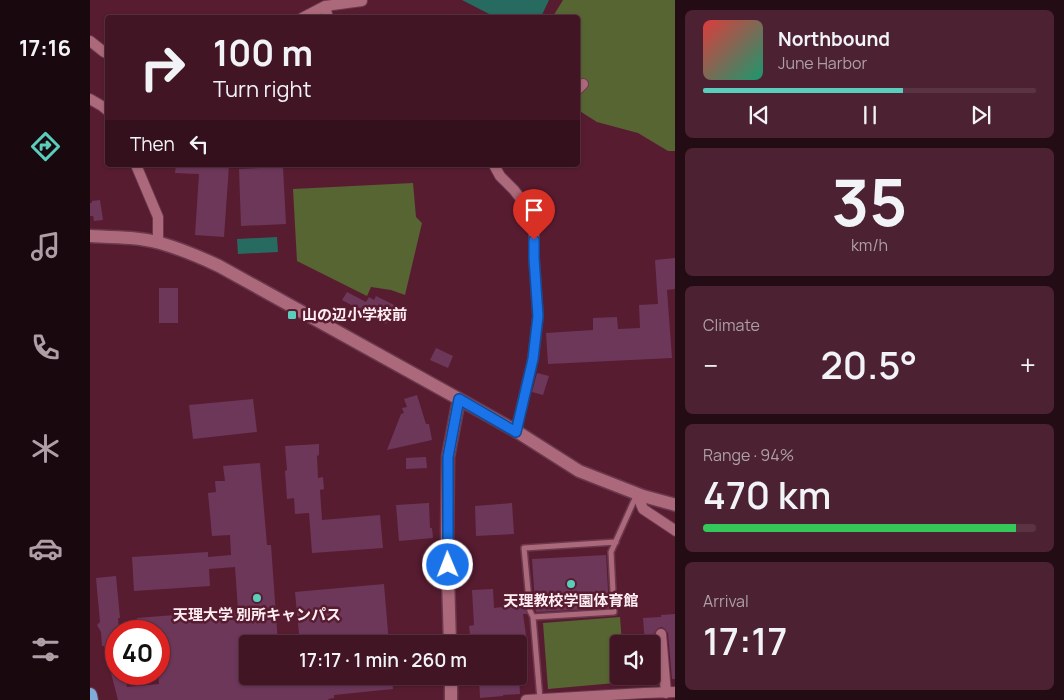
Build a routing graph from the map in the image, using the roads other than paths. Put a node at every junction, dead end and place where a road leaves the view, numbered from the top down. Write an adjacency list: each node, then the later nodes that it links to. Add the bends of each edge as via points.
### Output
1 (362, 1): 2 (street)
2 (325, 6): 3 (street); 4 (street)
3 (308, 15)
4 (327, 15)
5 (90, 41): 6 (street)
6 (105, 52)
7 (90, 99): 8 (street)
8 (105, 105)
9 (137, 167): 12 (street, via 158,217)
10 (495, 167): 14 (street, via 528,207 534,222 538,316 533,359)
11 (90, 236): 12 (street)
12 (158, 243): 13 (street, via 219,266)
13 (459, 399): 14 (street); 21 (street, via 448,457)
14 (516, 432): 15 (street, via 579,471)
15 (637, 494): 16 (street); 17 (street, via 643,509); 18 (lane)
16 (675, 505)
17 (675, 531)
18 (616, 542): 19 (lane, via 611,552 614,612); 19 (lane, via 524,548)
19 (533, 617): 25 (lane)
20 (661, 634): 23 (street)
21 (450, 635)
22 (451, 685): 27 (street)
23 (670, 693): 25 (street)
24 (90, 695): 26 (highway)
25 (540, 699): 28 (street)
26 (91, 700)
27 (451, 700)
28 (526, 700)

